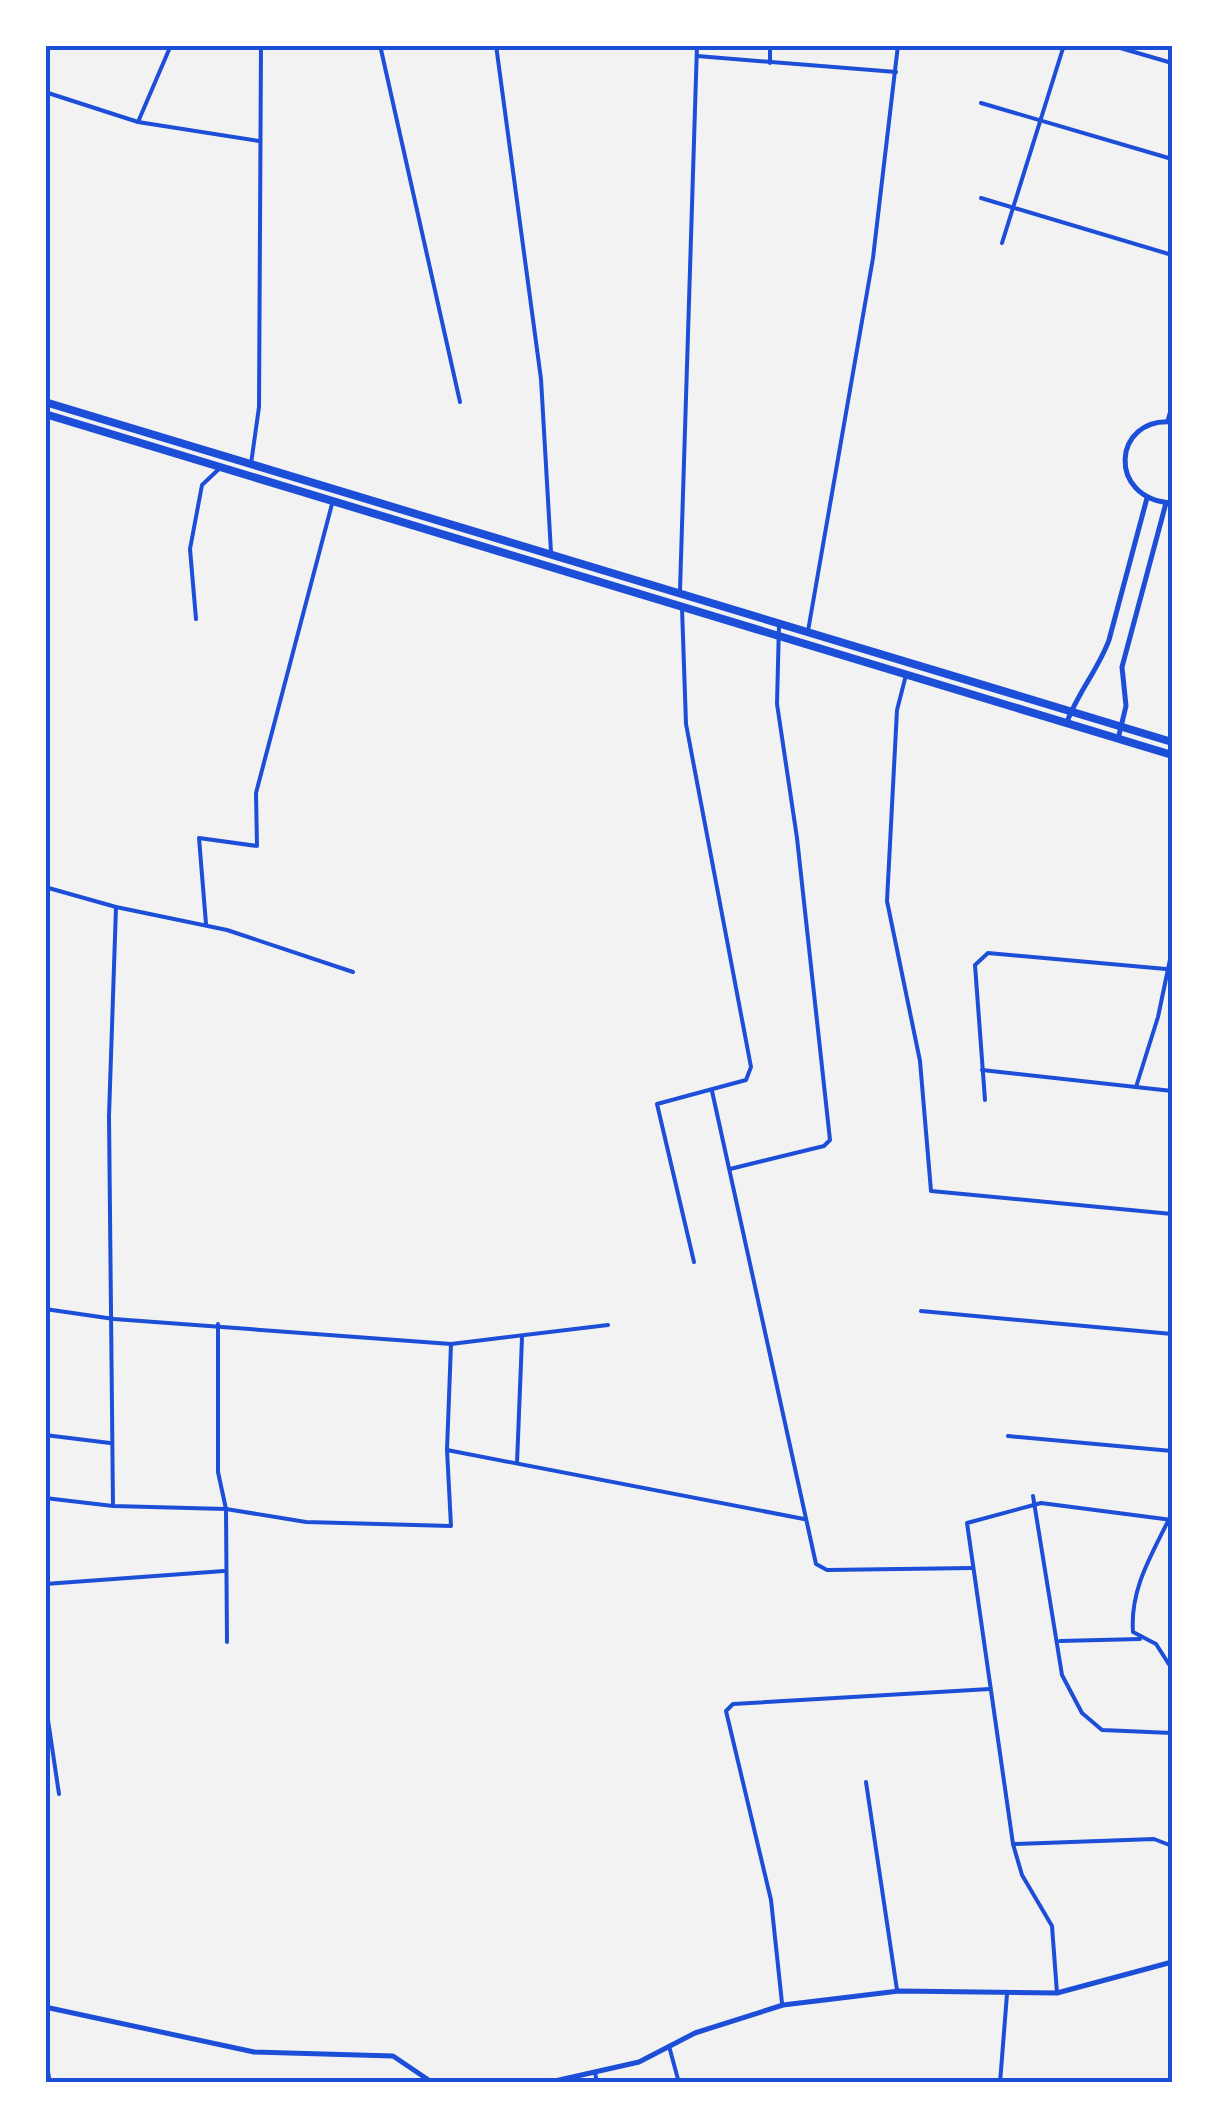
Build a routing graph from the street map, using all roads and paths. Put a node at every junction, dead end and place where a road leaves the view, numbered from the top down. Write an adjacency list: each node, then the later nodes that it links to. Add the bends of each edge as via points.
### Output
1 (170, 45): 17 (street)
2 (261, 45): 18 (street)
3 (380, 45): 25 (street)
4 (496, 45): 35 (street, via 541,379)
5 (698, 45): 10 (street)
6 (770, 45): 11 (street)
7 (898, 45): 13 (street)
8 (1064, 45): 16 (street)
9 (1110, 45): 12 (street)
10 (697, 56): 11 (street); 36 (street)
11 (770, 63): 13 (street)
12 (1172, 64)
13 (896, 72): 40 (street, via 872,258)
14 (45, 92): 17 (street)
15 (981, 103): 16 (street)
16 (1040, 120): 19 (street); 21 (street)
17 (138, 122): 18 (street)
18 (259, 141): 30 (street, via 258,406)
19 (1172, 159)
20 (981, 198): 21 (street)
21 (1013, 208): 22 (street); 23 (street)
22 (1002, 242)
23 (1172, 255)
24 (45, 402): 29 (highway)
25 (460, 402)
26 (1172, 407): 28 (street)
27 (45, 414): 31 (highway)
28 (1170, 422): 32 (street, via 1148,424 1124,455 1126,475)
29 (224, 454): 30 (highway); 31 (street)
30 (251, 464): 35 (highway)
31 (222, 466): 33 (highway); 38 (street, via 202,485 190,549)
32 (1147, 498): 34 (street); 43 (street, via 1110,640)
33 (333, 500): 37 (highway); 51 (street, via 256,793 257,846 199,838)
34 (1169, 503): 45 (street, via 1122,667)
35 (552, 555): 36 (highway)
36 (680, 595): 39 (highway)
37 (682, 608): 41 (highway); 57 (street, via 686,724 751,1067 746,1080)
38 (196, 619)
39 (780, 624): 40 (highway); 41 (street)
40 (808, 631): 43 (highway)
41 (778, 635): 42 (highway); 60 (street, via 777,704 830,1140)
42 (906, 675): 44 (highway); 61 (street, via 897,710 886,901 920,1061 931,1191)
43 (1071, 711): 44 (street); 45 (highway)
44 (1068, 722): 46 (highway)
45 (1121, 727): 46 (street); 47 (highway)
46 (1118, 739): 48 (highway)
47 (1172, 742)
48 (1172, 754)
49 (45, 887): 50 (street)
50 (116, 907): 51 (street); 65 (street, via 109,1116)
51 (206, 925): 54 (street)
52 (1172, 950): 53 (street)
53 (1166, 969): 55 (street, via 980,957 975,966); 56 (street)
54 (353, 972)
55 (982, 1070): 56 (street); 59 (street)
56 (1136, 1087): 58 (street)
57 (712, 1091): 60 (street); 62 (street, via 657,1104)
58 (1172, 1091)
59 (986, 1100)
60 (730, 1169): 82 (street)
61 (1172, 1214)
62 (694, 1262)
63 (45, 1309): 65 (street)
64 (922, 1310): 68 (street)
65 (114, 1319): 66 (street); 73 (street)
66 (218, 1324): 70 (street); 81 (street, via 218,1472)
67 (608, 1324): 69 (street)
68 (1172, 1334)
69 (522, 1338): 70 (street); 76 (street)
70 (451, 1344): 74 (street)
71 (45, 1435): 73 (street)
72 (1008, 1436): 75 (street)
73 (110, 1443): 79 (street)
74 (447, 1450): 76 (street); 81 (street, via 451,1526 306,1522)
75 (1172, 1451)
76 (517, 1464): 82 (street)
77 (1034, 1496): 80 (street)
78 (45, 1498): 79 (street)
79 (112, 1506): 81 (street)
80 (1033, 1506): 83 (street); 84 (street, via 967,1522); 88 (street)
81 (226, 1509): 85 (street)
82 (804, 1519): 84 (street, via 820,1569)
83 (1170, 1520): 87 (street, via 1134,1592 1133,1632)
84 (972, 1568): 91 (street)
85 (224, 1570): 86 (street); 89 (street)
86 (45, 1584)
87 (1140, 1639): 88 (street); 90 (street, via 1156,1644)
88 (1060, 1640): 93 (street, via 1062,1675 1082,1713 1102,1730)
89 (226, 1642)
90 (1172, 1669)
91 (990, 1690): 96 (street); 102 (street, via 734,1704 726,1711 771,1900)
92 (45, 1700): 95 (street)
93 (1172, 1733)
94 (866, 1782): 99 (street)
95 (59, 1794)
96 (1014, 1844): 97 (street, via 1154,1839); 100 (street, via 1022,1874 1052,1926)
97 (1172, 1846)
98 (1172, 1962): 100 (street)
99 (898, 1993): 101 (street); 102 (street)
100 (1057, 1993): 101 (street)
101 (1007, 1994): 112 (street)
102 (783, 2005): 104 (street)
103 (45, 2007): 108 (street, via 254,2052 393,2056)
104 (669, 2046): 106 (street, via 639,2062); 111 (street)
105 (45, 2056): 107 (street)
106 (595, 2072): 109 (street); 110 (street)
107 (50, 2083)
108 (433, 2083)
109 (546, 2083)
110 (597, 2083)
111 (679, 2083)
112 (1000, 2083)

